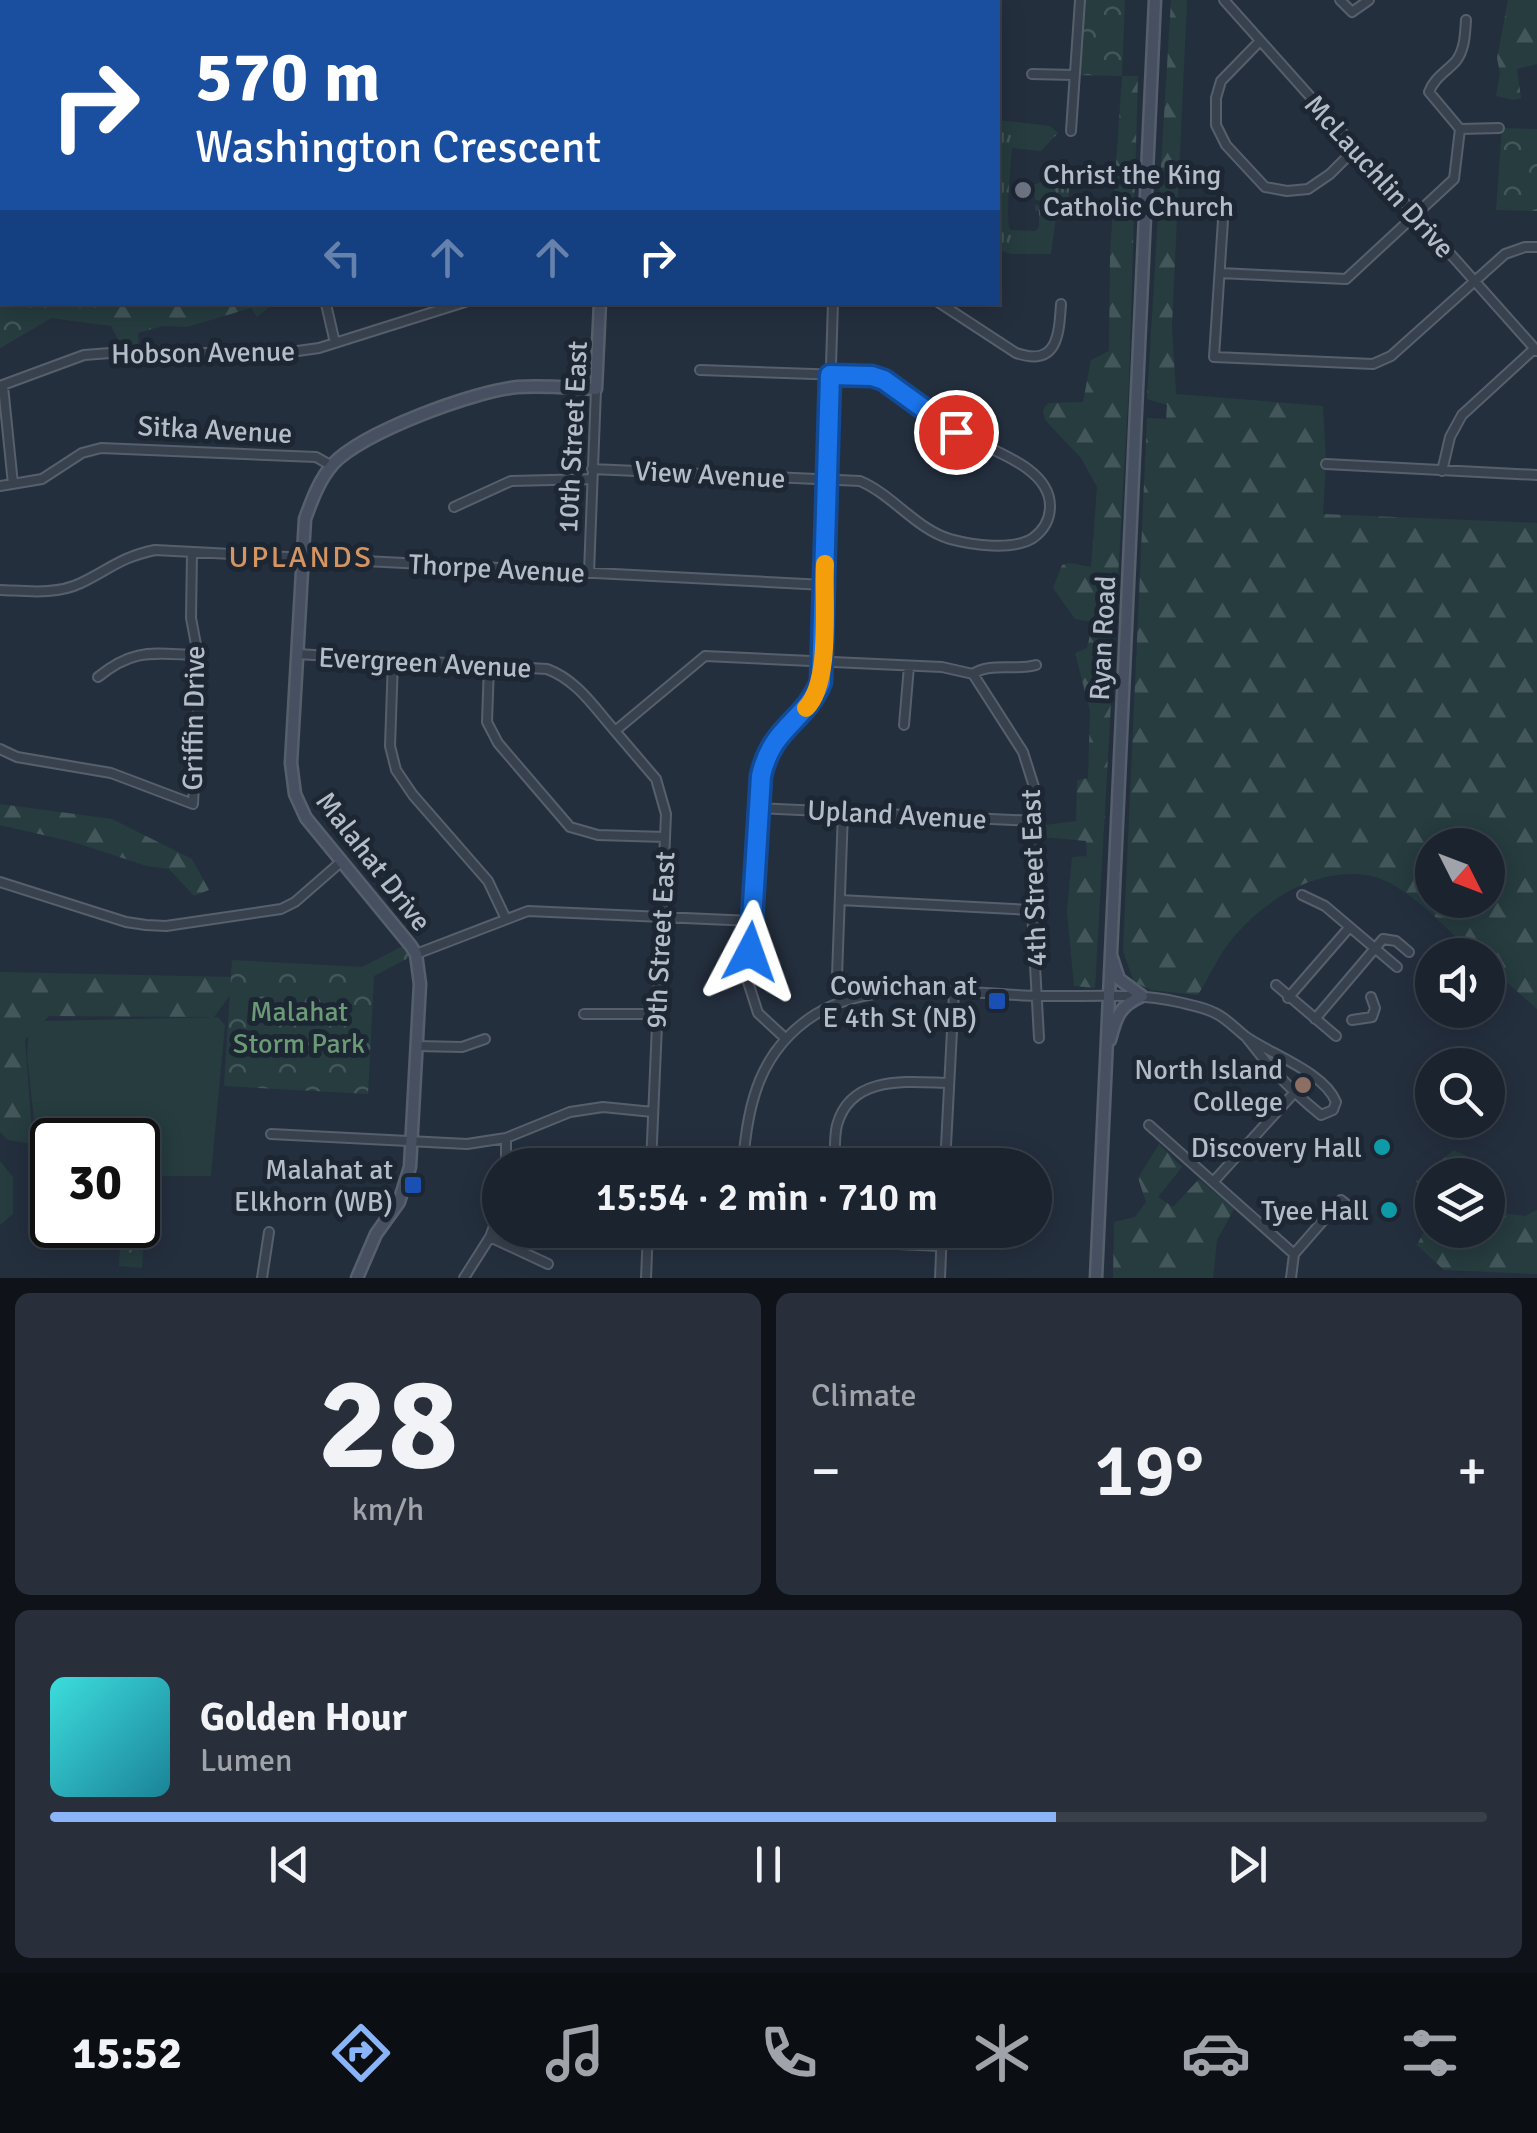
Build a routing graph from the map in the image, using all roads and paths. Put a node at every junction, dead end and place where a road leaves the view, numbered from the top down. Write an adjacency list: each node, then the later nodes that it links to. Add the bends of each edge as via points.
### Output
1 (1080, 0): 9 (street)
2 (1155, 0): 72 (main road, Ryan Road)
3 (1224, 0): 7 (street, McLauchlin Drive)
4 (1340, 0): 5 (street, via 1352,12)
5 (1369, 0)
6 (1466, 20): 10 (street, via 1458,58 1429,92)
7 (1260, 41): 13 (street, McLauchlin Drive); 13 (street, via 1226,73 1216,98 1216,125 1226,145 1265,186 1287,191 1308,189)
8 (1032, 74): 9 (street)
9 (1074, 75): 12 (street)
10 (1460, 128): 11 (street); 14 (street, via 1454,179)
11 (1499, 128)
12 (1071, 131)
13 (1356, 148): 14 (street, McLauchlin Drive)
14 (1415, 215): 17 (street, via 1346,278); 18 (street, McLauchlin Drive)
15 (1224, 220): 17 (street)
16 (1537, 247): 18 (street, via 1505,254)
17 (1220, 273): 18 (street, via 1214,357 1373,364 1391,356)
18 (1474, 282): 28 (street, McLauchlin Drive)
19 (1061, 304): 25 (street, via 1054,346 1030,358)
20 (326, 305): 27 (street)
21 (425, 305): 26 (street)
22 (456, 305): 26 (street, Hobson Avenue)
23 (600, 305): 32 (main road, 10th Street East)
24 (833, 305): 30 (street)
25 (943, 305)
26 (427, 314): 27 (street, Hobson Avenue)
27 (335, 343): 31 (street, Hobson Avenue, via 269,354 84,355)
28 (1536, 350): 35 (street, via 1462,415)
29 (700, 370): 30 (street, View Avenue)
30 (830, 375): 38 (street); 38 (street, View Avenue, via 884,380 956,432 1034,473 1047,488 1049,520 1026,542 958,541 944,538 875,488)
31 (2, 386): 39 (street)
32 (596, 389): 34 (main road, via 486,393 365,439); 36 (street, 10th Street East)
33 (1326, 464): 35 (street)
34 (332, 466): 39 (street, Sitka Avenue, via 316,457 102,448 42,479); 43 (main road, Malahat Drive, via 304,519)
35 (1442, 471): 37 (street)
36 (592, 474): 38 (street, View Avenue); 41 (street, View Avenue, via 512,481); 44 (street, 10th Street East)
37 (1537, 475)
38 (827, 480): 45 (street)
39 (13, 484): 40 (street, Sitka Avenue)
40 (0, 486)
41 (454, 507)
42 (192, 552): 43 (street, Thorpe Avenue); 46 (street, Thorpe Avenue, via 133,554 58,590); 48 (street, Griffin Drive)
43 (301, 558): 44 (street, Thorpe Avenue); 47 (main road, Malahat Drive)
44 (589, 572): 45 (street, Thorpe Avenue)
45 (824, 584): 50 (street)
46 (0, 590)
47 (297, 654): 49 (street, Evergreen Avenue); 63 (main road, Malahat Drive, via 295,794)
48 (198, 656): 55 (street, via 120,659); 58 (street, Griffin Drive, via 193,804 111,773)
49 (394, 660): 51 (street, Evergreen Avenue); 69 (street, via 390,746 396,770 488,881)
50 (822, 660): 52 (street); 57 (street, via 705,656); 59 (street, via 813,700 766,756)
51 (490, 665): 57 (street, Evergreen Avenue, via 562,675); 62 (street, via 487,722 570,827 598,835)
52 (909, 666): 54 (street); 56 (street)
53 (1036, 666): 54 (street)
54 (972, 674): 61 (street, 4th Street East, via 1023,752 1036,793)
55 (98, 677)
56 (904, 725)
57 (615, 731): 62 (street, 9th Street East, via 656,779)
58 (0, 749)
59 (758, 808): 60 (street, Upland Avenue); 70 (street)
60 (843, 812): 61 (street, Upland Avenue); 66 (street)
61 (1035, 821): 67 (street, 4th Street East)
62 (665, 837): 68 (street, 9th Street East)
63 (342, 861): 64 (street, via 281,909 166,926 126,922); 75 (main road, Malahat Drive)
64 (0, 882)
65 (1302, 895): 71 (street)
66 (840, 900): 67 (street); 84 (street, via 836,976)
67 (1032, 910): 79 (street, 4th Street East)
68 (661, 917): 69 (street, via 528,911); 70 (street); 86 (street, 9th Street East)
69 (506, 919): 75 (street)
70 (752, 921): 90 (street, via 748,982 758,1013)
71 (1348, 929): 73 (street); 83 (street)
72 (1109, 948): 80 (main road, Ryan Road); 81 (main road, via 1120,979)
73 (1373, 949): 74 (street, via 1387,938); 76 (street); 87 (street)
74 (1408, 952)
75 (416, 954): 94 (main road, Malahat Drive)
76 (1397, 967)
77 (1276, 986): 83 (street)
78 (954, 992): 79 (street); 84 (street, via 883,992); 96 (street)
79 (1037, 996): 80 (street); 91 (street, 4th Street East)
80 (1107, 996): 81 (street); 95 (main road, Ryan Road)
81 (1142, 996): 92 (street, via 1218,1014); 95 (main road, via 1117,1013)
82 (1371, 996): 88 (street, via 1372,1018)
83 (1288, 998): 87 (street)
84 (848, 1000): 90 (street)
85 (584, 1014): 86 (street)
86 (656, 1014): 98 (street, 9th Street East)
87 (1315, 1020): 89 (street)
88 (1352, 1020)
89 (1336, 1036)
90 (786, 1038): 105 (street, via 760,1075)
91 (1039, 1038)
92 (1247, 1038): 97 (street); 97 (street, via 1334,1094 1334,1110 1321,1115)
93 (484, 1040): 94 (street, via 462,1047)
94 (417, 1046): 102 (main road, Malahat Drive)
95 (1104, 1060): 122 (main road, Ryan Road)
96 (948, 1084): 106 (street, via 897,1082 866,1090 844,1110); 107 (street)
97 (1294, 1093): 108 (street)
98 (652, 1112): 101 (street, via 570,1112); 104 (street, 9th Street East)
99 (1149, 1126): 108 (street)
100 (271, 1134): 102 (street)
101 (506, 1138): 102 (street); 103 (street)
102 (413, 1142): 118 (main road, Malahat Drive, via 407,1186)
103 (506, 1148)
104 (651, 1148)
105 (743, 1148)
106 (835, 1148)
107 (946, 1148)
108 (1214, 1182): 115 (street)
109 (1352, 1210): 115 (street, via 1340,1200)
110 (269, 1232): 117 (street)
111 (483, 1248): 119 (street)
112 (515, 1248): 116 (street)
113 (647, 1248): 120 (street)
114 (942, 1248): 121 (street)
115 (1294, 1254): 123 (street)
116 (548, 1264)
117 (262, 1278)
118 (357, 1278)
119 (464, 1278)
120 (646, 1278)
121 (940, 1278)
122 (1096, 1278)
123 (1291, 1278)

